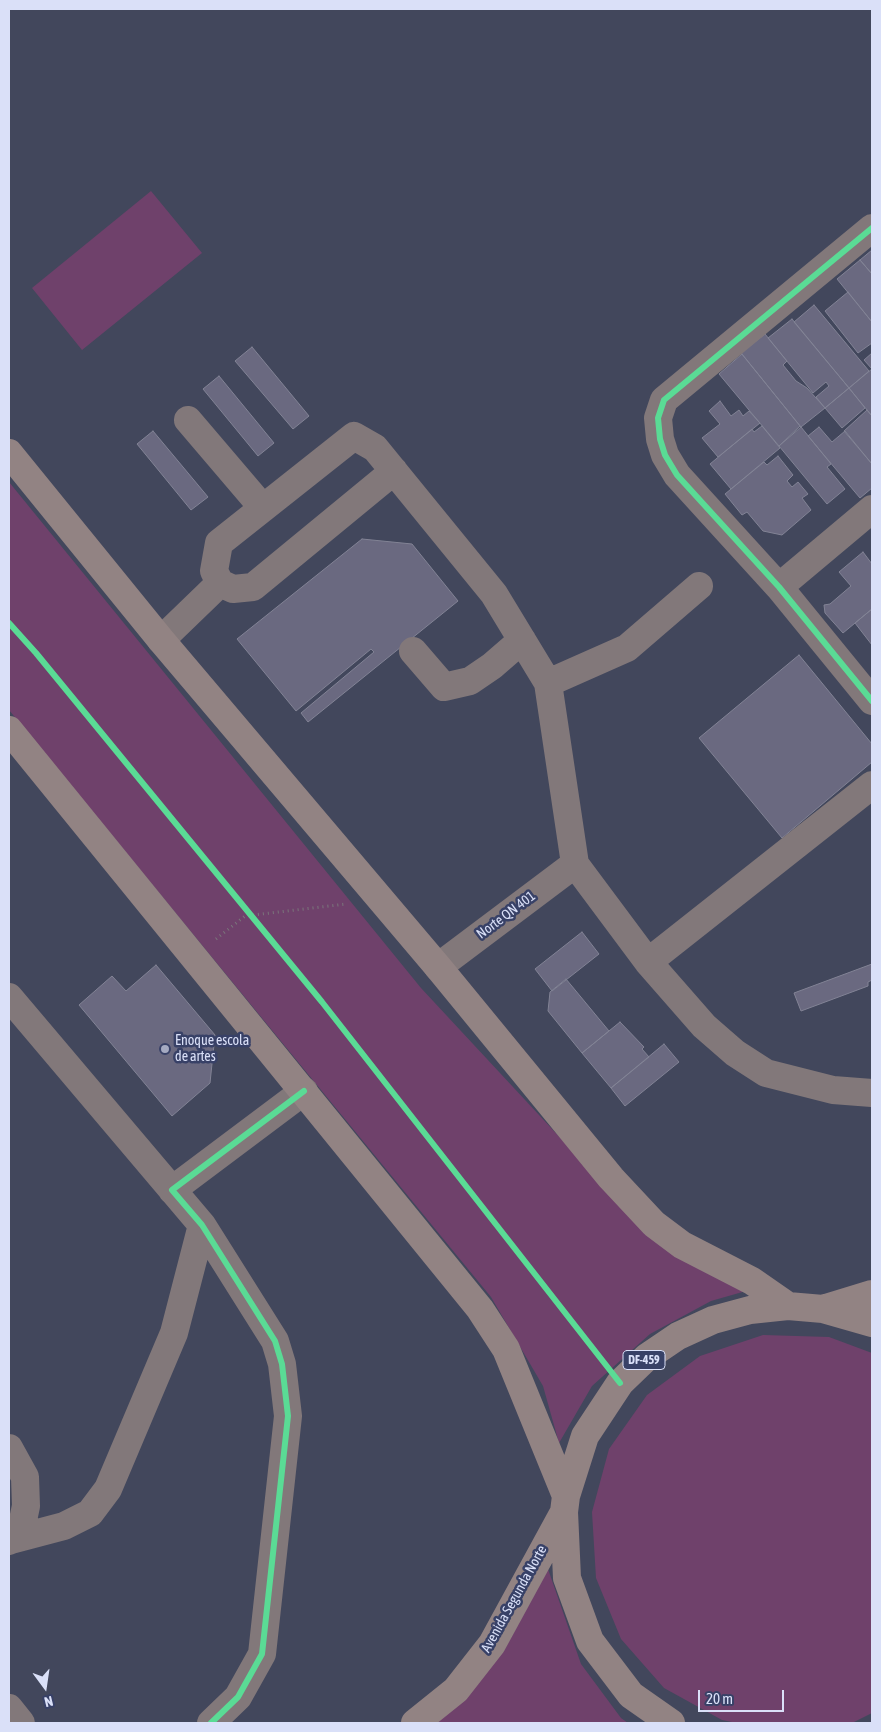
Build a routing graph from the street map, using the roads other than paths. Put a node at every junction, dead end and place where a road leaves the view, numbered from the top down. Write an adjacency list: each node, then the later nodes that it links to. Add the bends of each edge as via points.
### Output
1 (872, 228): 9 (street, via 664,400 658,418 665,456 677,475)
2 (188, 420): 5 (street)
3 (9, 453): 10 (main road)
4 (394, 471): 5 (street, via 375,448 354,436); 7 (street, via 253,587 233,589); 11 (street, via 494,594)
5 (263, 508): 7 (street, via 219,542 214,571)
6 (872, 509): 9 (street)
7 (220, 583): 10 (street)
8 (699, 586): 13 (street, via 627,648)
9 (779, 587): 14 (street)
10 (161, 640): 19 (main road)
11 (522, 640): 12 (street, via 470,681 444,687); 13 (street)
12 (413, 652)
13 (548, 682): 17 (street)
14 (872, 701)
15 (9, 730): 21 (main road)
16 (872, 785): 18 (street)
17 (575, 864): 18 (street); 19 (street, Norte QN 401)
18 (648, 962): 22 (street, via 704,1026 735,1053 766,1073 833,1090)
19 (438, 967): 26 (main road, via 611,1178 654,1224 682,1245 752,1281)
20 (9, 997): 23 (street)
21 (304, 1091): 23 (street); 30 (main road, via 480,1309 506,1349)
22 (872, 1092)
23 (172, 1190): 24 (street)
24 (202, 1225): 31 (street, via 174,1333 108,1489 90,1513 81,1518 64,1526); 34 (street, via 275,1341 282,1364 288,1416 262,1654 238,1697)
25 (872, 1294): 27 (main road)
26 (788, 1306): 27 (main road, DF-459); 30 (main road, DF-459, via 750,1310 713,1320 678,1336 647,1357 620,1384 585,1436)
27 (823, 1309): 28 (main road, DF-459)
28 (872, 1323)
29 (9, 1448): 31 (street, via 25,1477 26,1506 22,1524)
30 (565, 1504): 35 (main road, Avenida Segunda Norte, via 492,1644 456,1690); 36 (main road, DF-459, via 567,1578 590,1641 631,1694)
31 (10, 1540)
32 (9, 1708): 33 (street)
33 (21, 1723)
34 (211, 1723)
35 (415, 1723)
36 (672, 1723)

